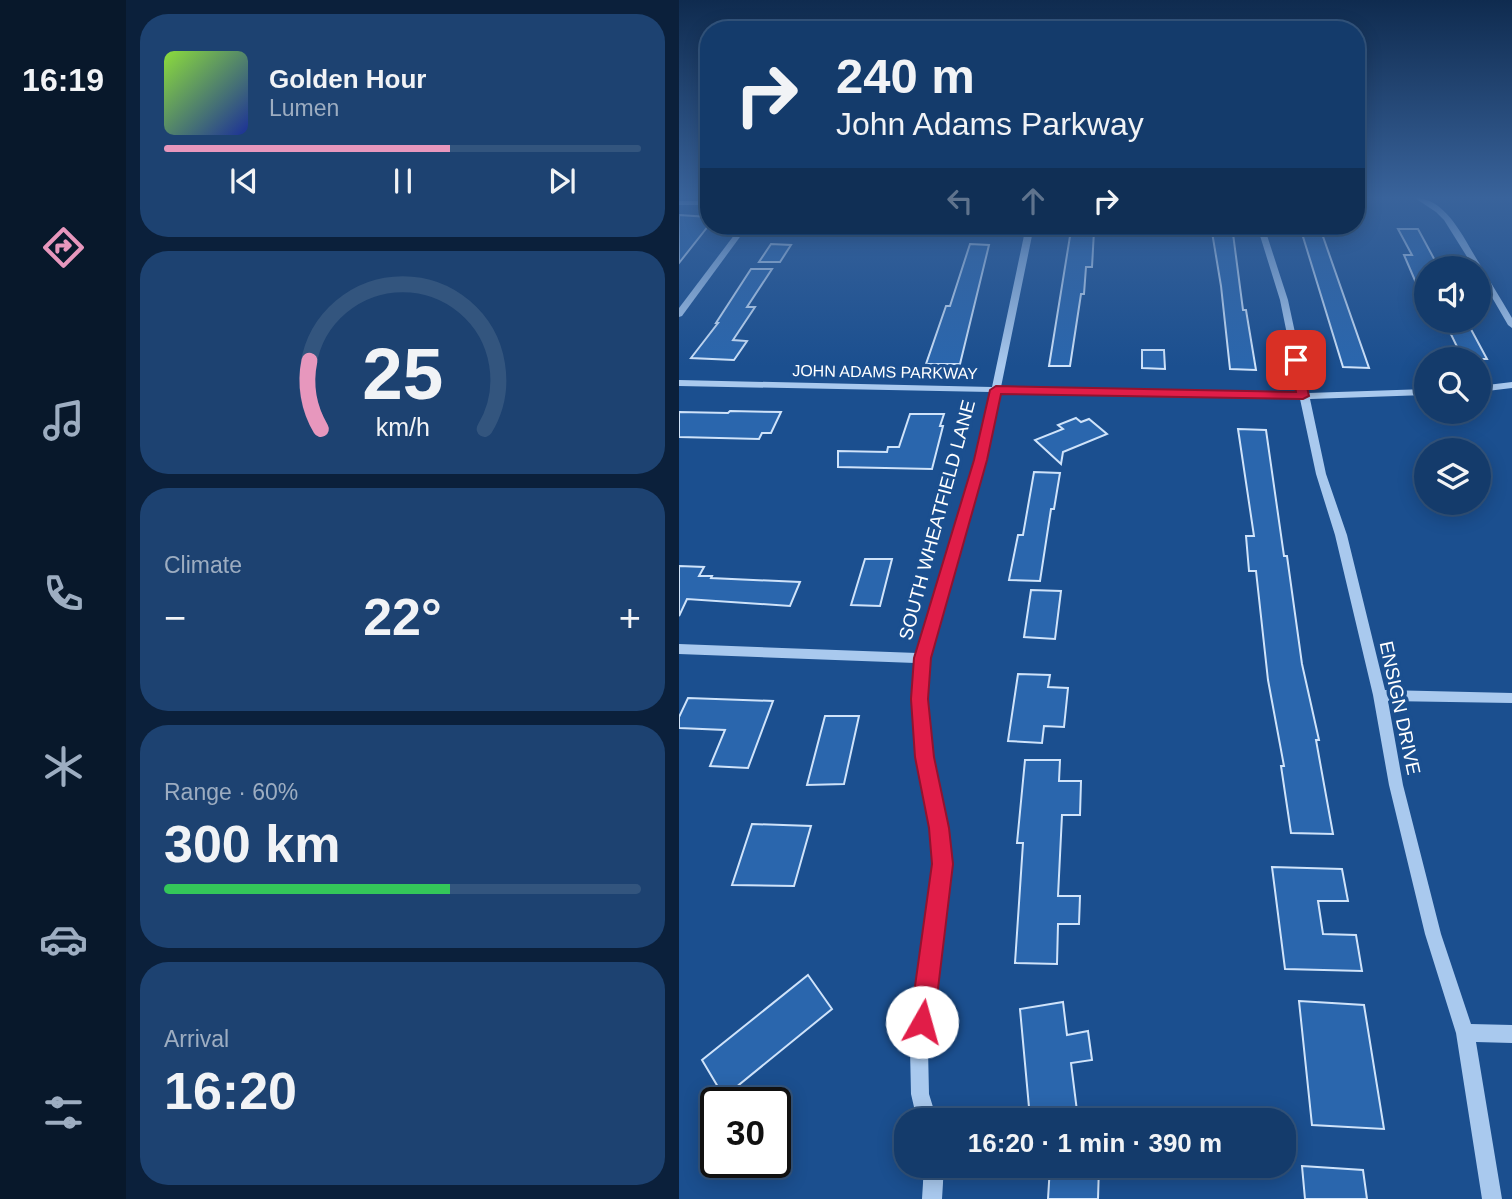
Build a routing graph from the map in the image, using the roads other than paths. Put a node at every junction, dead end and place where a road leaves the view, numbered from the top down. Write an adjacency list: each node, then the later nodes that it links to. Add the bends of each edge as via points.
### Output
1 (723, 254): 5 (street)
2 (1024, 254): 10 (street, SOUTH WHEATFIELD LANE)
3 (1270, 254): 12 (street, ENSIGN DRIVE)
4 (1491, 290): 6 (street)
5 (679, 314)
6 (1512, 325)
7 (679, 383): 10 (street, JOHN ADAMS PARKWAY)
8 (1512, 385): 9 (street)
9 (1491, 388)
10 (996, 390): 12 (street, JOHN ADAMS PARKWAY); 14 (street, SOUTH WHEATFIELD LANE, via 981,460)
11 (1414, 393): 12 (street, JOHN ADAMS PARKWAY)
12 (1303, 396): 15 (street, ENSIGN DRIVE)
13 (679, 649): 14 (street)
14 (922, 658): 19 (street, SOUTH WHEATFIELD LANE, via 924,757 943,864 919,1049)
15 (1380, 695): 16 (street); 17 (street, ENSIGN DRIVE, via 1396,785 1429,920)
16 (1512, 698)
17 (1465, 1033): 18 (street); 22 (street, ENSIGN DRIVE)
18 (1512, 1034)
19 (924, 1108)
20 (933, 1178): 21 (street)
21 (932, 1199)
22 (1492, 1199)

